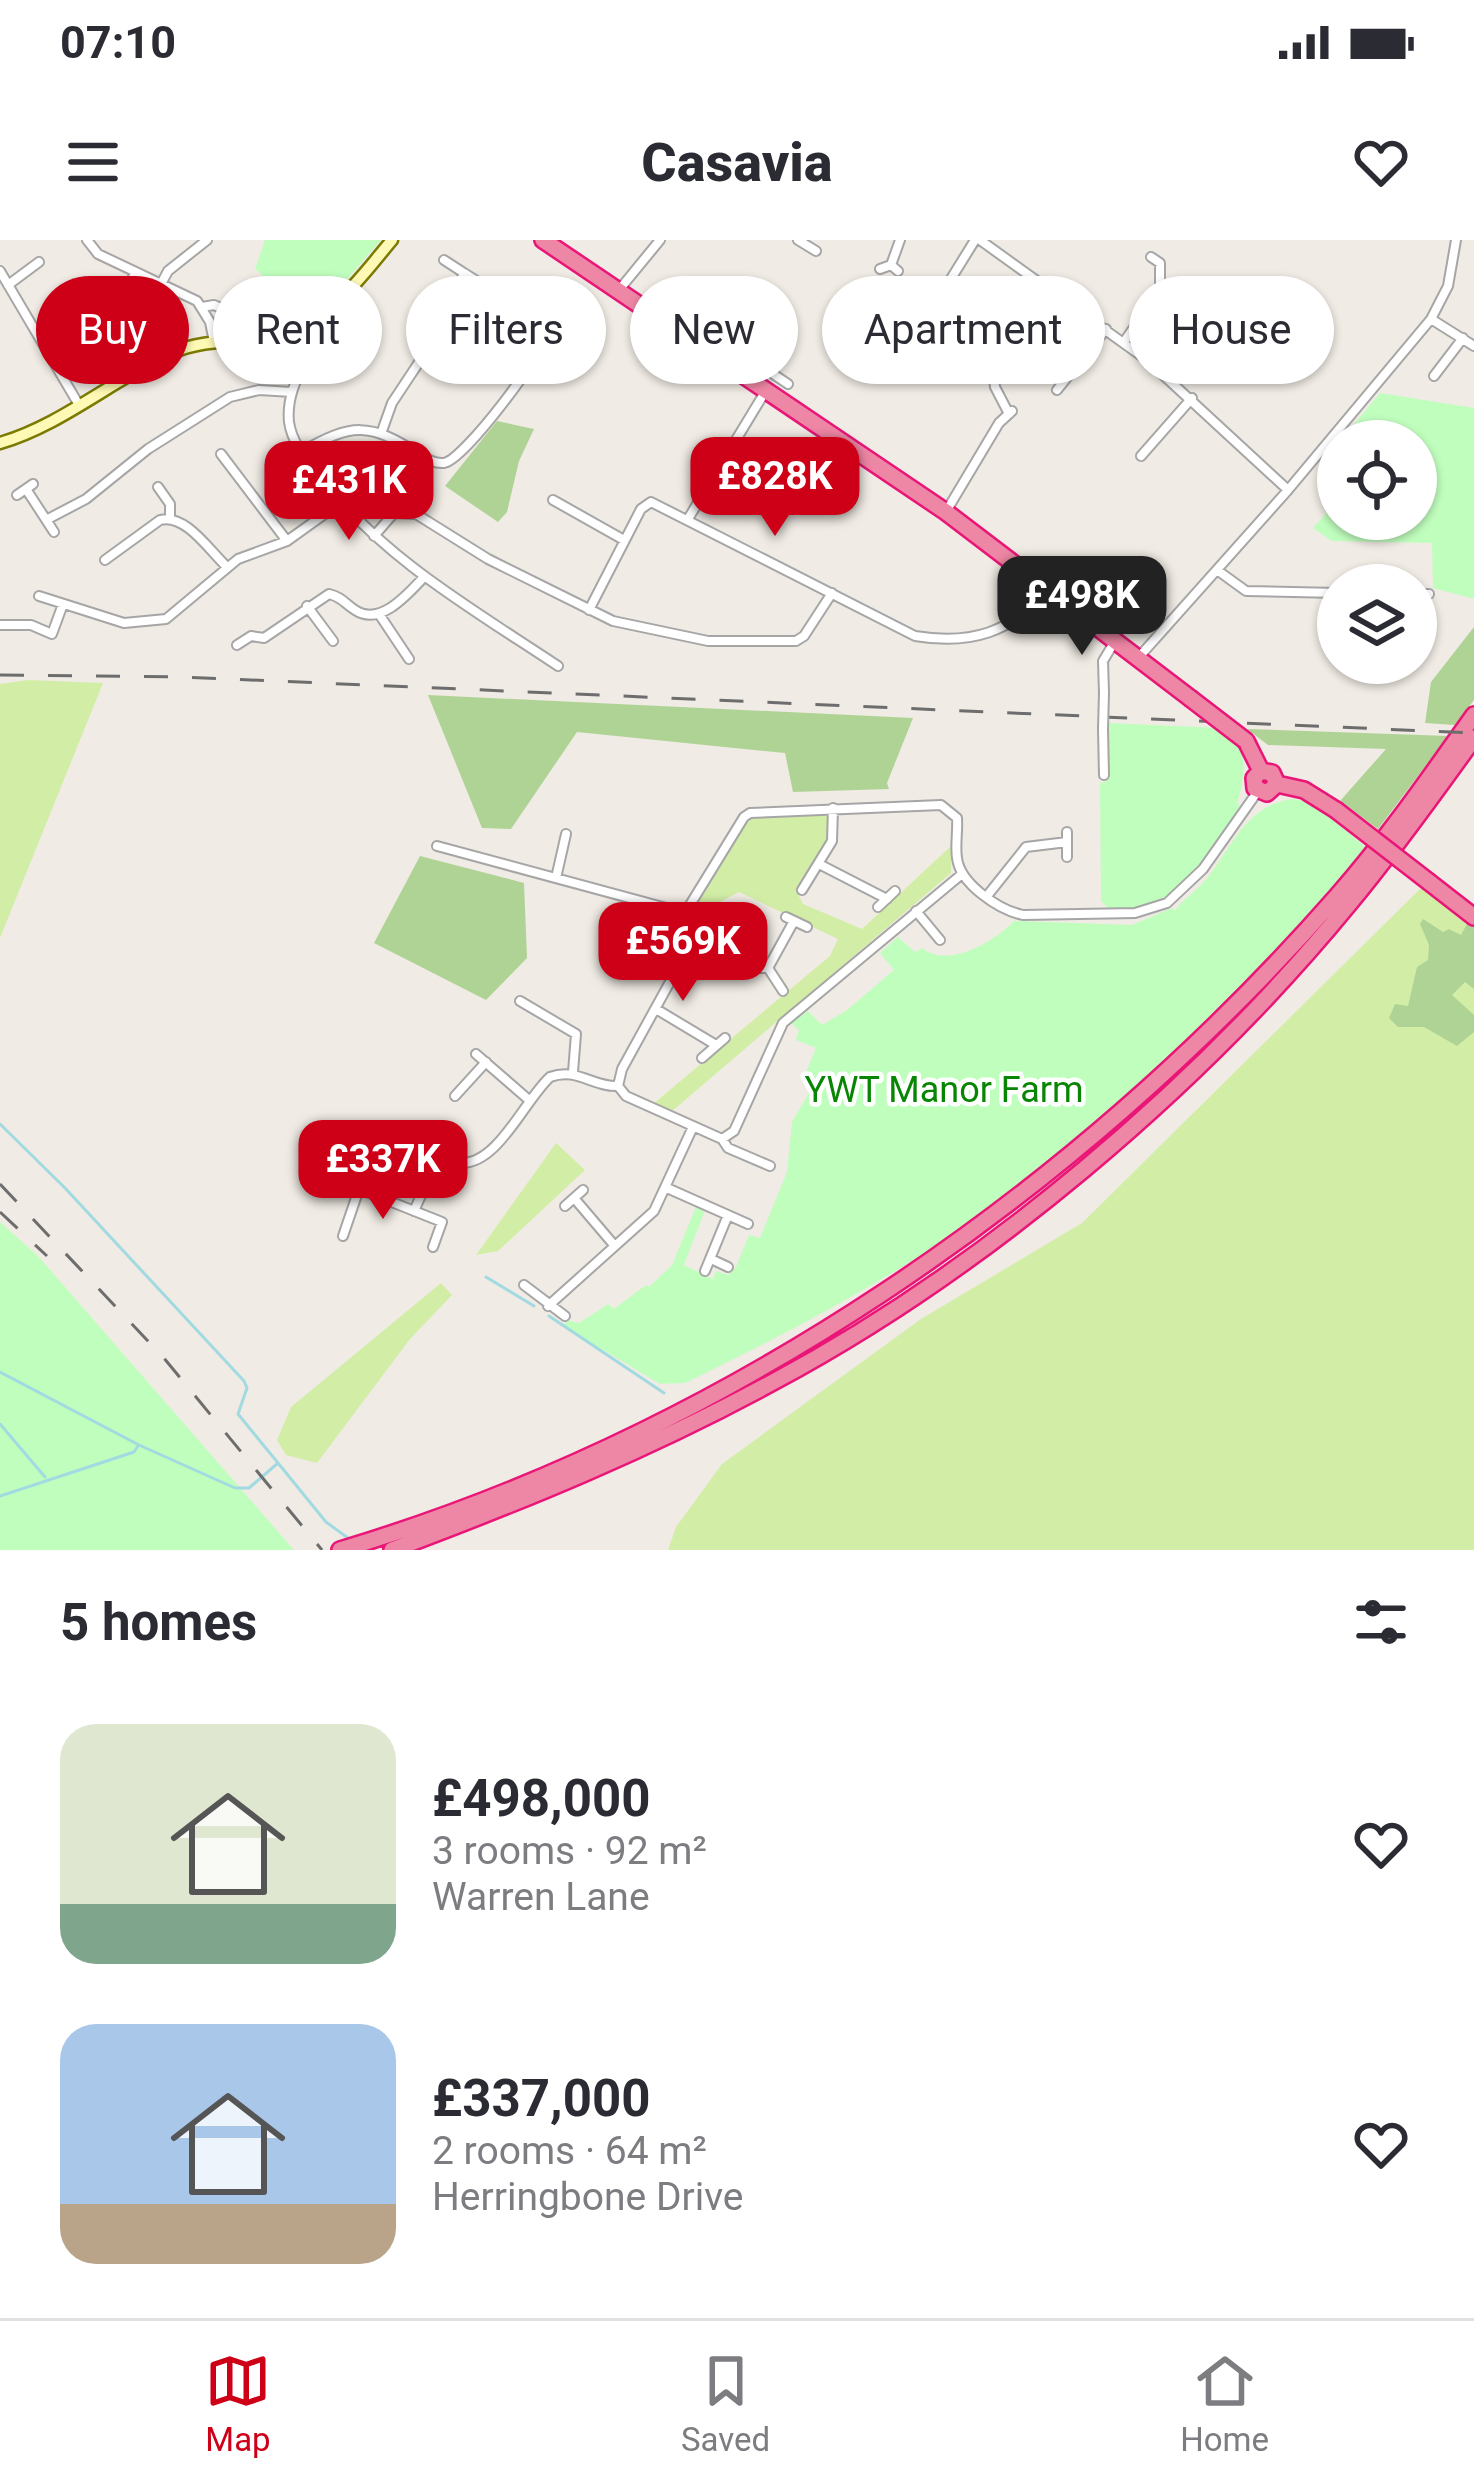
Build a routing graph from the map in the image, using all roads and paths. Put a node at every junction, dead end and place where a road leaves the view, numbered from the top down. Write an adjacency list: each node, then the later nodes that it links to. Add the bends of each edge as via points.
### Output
1 (88, 240): 16 (street, via 98,254)
2 (207, 240): 20 (street)
3 (392, 240): 21 (street)
4 (543, 240): 25 (highway)
5 (660, 240): 25 (street)
6 (798, 240): 10 (street)
7 (899, 240): 14 (street, via 894,268)
8 (977, 240): 23 (street); 31 (street)
9 (1456, 240): 30 (street, via 1448,286)
10 (816, 251)
11 (1151, 256): 35 (street, via 1160,263 1160,289)
12 (444, 260): 17 (street)
13 (39, 262): 24 (street)
14 (880, 268)
15 (0, 271): 24 (street)
16 (136, 272): 18 (street); 19 (street)
17 (464, 273): 22 (street); 49 (street)
18 (134, 276)
19 (144, 276)
20 (165, 276)
21 (361, 276)
22 (469, 276)
23 (954, 276)
24 (8, 285): 32 (street)
25 (618, 291): 27 (highway)
26 (189, 297): 29 (street)
27 (630, 299)
28 (213, 305): 29 (street)
29 (202, 308): 33 (street)
30 (1431, 319): 34 (street); 56 (street)
31 (1106, 329): 35 (street); 44 (street)
32 (36, 332)
33 (213, 338)
34 (1463, 338): 37 (street); 38 (street)
35 (1124, 342): 47 (street)
36 (213, 344): 48 (street, via 176,350)
37 (1474, 346)
38 (1435, 376)
39 (67, 384): 48 (street)
40 (296, 384): 45 (street)
41 (518, 384): 49 (street, via 447,463 429,461)
42 (753, 384): 46 (highway)
43 (995, 384): 59 (street, via 1010,413)
44 (1057, 390)
45 (292, 392): 51 (street, via 290,426); 62 (street, via 230,397)
46 (765, 392): 59 (highway); 61 (street)
47 (1192, 398): 53 (street); 56 (street)
48 (79, 405): 50 (street)
49 (382, 431): 51 (street, via 341,432)
50 (0, 443)
51 (301, 452): 58 (street)
52 (221, 454): 66 (street)
53 (1141, 455)
54 (158, 487): 60 (street)
55 (25, 489): 62 (street)
56 (1288, 490): 69 (street)
57 (553, 500): 65 (street)
58 (340, 503): 64 (street); 66 (street)
59 (946, 512): 71 (highway)
60 (170, 517): 67 (street); 68 (street)
61 (688, 519): 65 (street, via 651,502); 73 (street)
62 (46, 520): 63 (street)
63 (54, 532)
64 (374, 536): 70 (street); 77 (street, via 394,513 416,514)
65 (624, 540): 77 (street)
66 (287, 541): 68 (street)
67 (105, 560)
68 (227, 567): 75 (street, via 166,619 124,623)
69 (1216, 570): 72 (street, via 1246,591); 84 (street)
70 (424, 577): 78 (street); 85 (street)
71 (1046, 587): 73 (street, via 1010,626 932,638); 80 (highway)
72 (1317, 592)
73 (832, 593): 77 (street, via 803,636 787,642 708,641)
74 (39, 596): 75 (street)
75 (63, 604): 79 (street, via 50,639 31,626)
76 (307, 606): 78 (street, via 329,594); 81 (street); 82 (street, via 264,638)
77 (589, 610)
78 (379, 614): 83 (street)
79 (0, 625)
80 (1116, 640): 84 (highway); 89 (street, bridge, via 1103,661)
81 (333, 641)
82 (237, 645)
83 (409, 658)
84 (1138, 658): 88 (highway, bridge, via 1246,742)
85 (558, 666)
86 (1474, 715): 146 (highway, via 1351,879 1266,972 1145,1092 1018,1195 866,1303 732,1384 463,1510)
87 (1474, 738): 147 (highway, via 1348,906 1246,1018 1006,1230 776,1381 561,1486)
88 (1261, 771): 90 (highway, via 1272,772); 91 (highway, via 1253,780)
89 (1104, 775)
90 (1276, 784): 91 (highway); 106 (highway, bridge, via 1336,810)
91 (1258, 791): 101 (street, via 1186,889 1150,910 1023,915)
92 (833, 808): 96 (street, via 832,841); 97 (street, via 952,810); 105 (street, via 743,817)
93 (566, 833): 98 (street)
94 (437, 847): 98 (street)
95 (1067, 856): 101 (street, via 1067,837 1027,847)
96 (819, 863): 99 (street); 102 (street)
97 (962, 874): 101 (street); 104 (street)
98 (556, 878): 105 (street)
99 (802, 890)
100 (895, 891): 102 (street)
101 (987, 896)
102 (887, 898): 103 (street)
103 (878, 907)
104 (916, 911): 109 (street); 125 (street, via 783,1022 734,1131)
105 (685, 913): 108 (street)
106 (1474, 917)
107 (807, 927): 110 (street, via 790,919)
108 (695, 934): 110 (street); 113 (street)
109 (940, 940)
110 (768, 968): 111 (street)
111 (783, 991)
112 (520, 1001): 119 (street, via 576,1034)
113 (656, 1009): 115 (street); 120 (street)
114 (725, 1038): 115 (street)
115 (716, 1046): 117 (street)
116 (476, 1054): 118 (street)
117 (702, 1058)
118 (486, 1062): 121 (street); 122 (street)
119 (573, 1072): 120 (street); 122 (street, via 547,1079)
120 (618, 1086): 123 (street)
121 (455, 1096)
122 (529, 1100): 127 (street, via 481,1160)
123 (692, 1129): 125 (street); 130 (street)
124 (380, 1130): 127 (street)
125 (722, 1139): 128 (street)
126 (764, 1149): 128 (street)
127 (440, 1156): 134 (street)
128 (759, 1162): 129 (street)
129 (770, 1166)
130 (666, 1187): 135 (street); 138 (street, via 654,1210)
131 (583, 1190): 132 (street)
132 (574, 1198): 133 (street); 138 (street)
133 (566, 1206)
134 (414, 1210): 137 (street, via 358,1189); 139 (street, via 442,1222)
135 (728, 1215): 136 (street); 140 (street)
136 (748, 1223)
137 (343, 1237)
138 (614, 1245): 144 (street)
139 (433, 1247)
140 (711, 1259): 141 (street); 142 (street)
141 (728, 1267)
142 (705, 1271)
143 (524, 1285): 144 (street)
144 (548, 1306): 145 (street)
145 (565, 1316)
146 (340, 1550)
147 (392, 1550)

